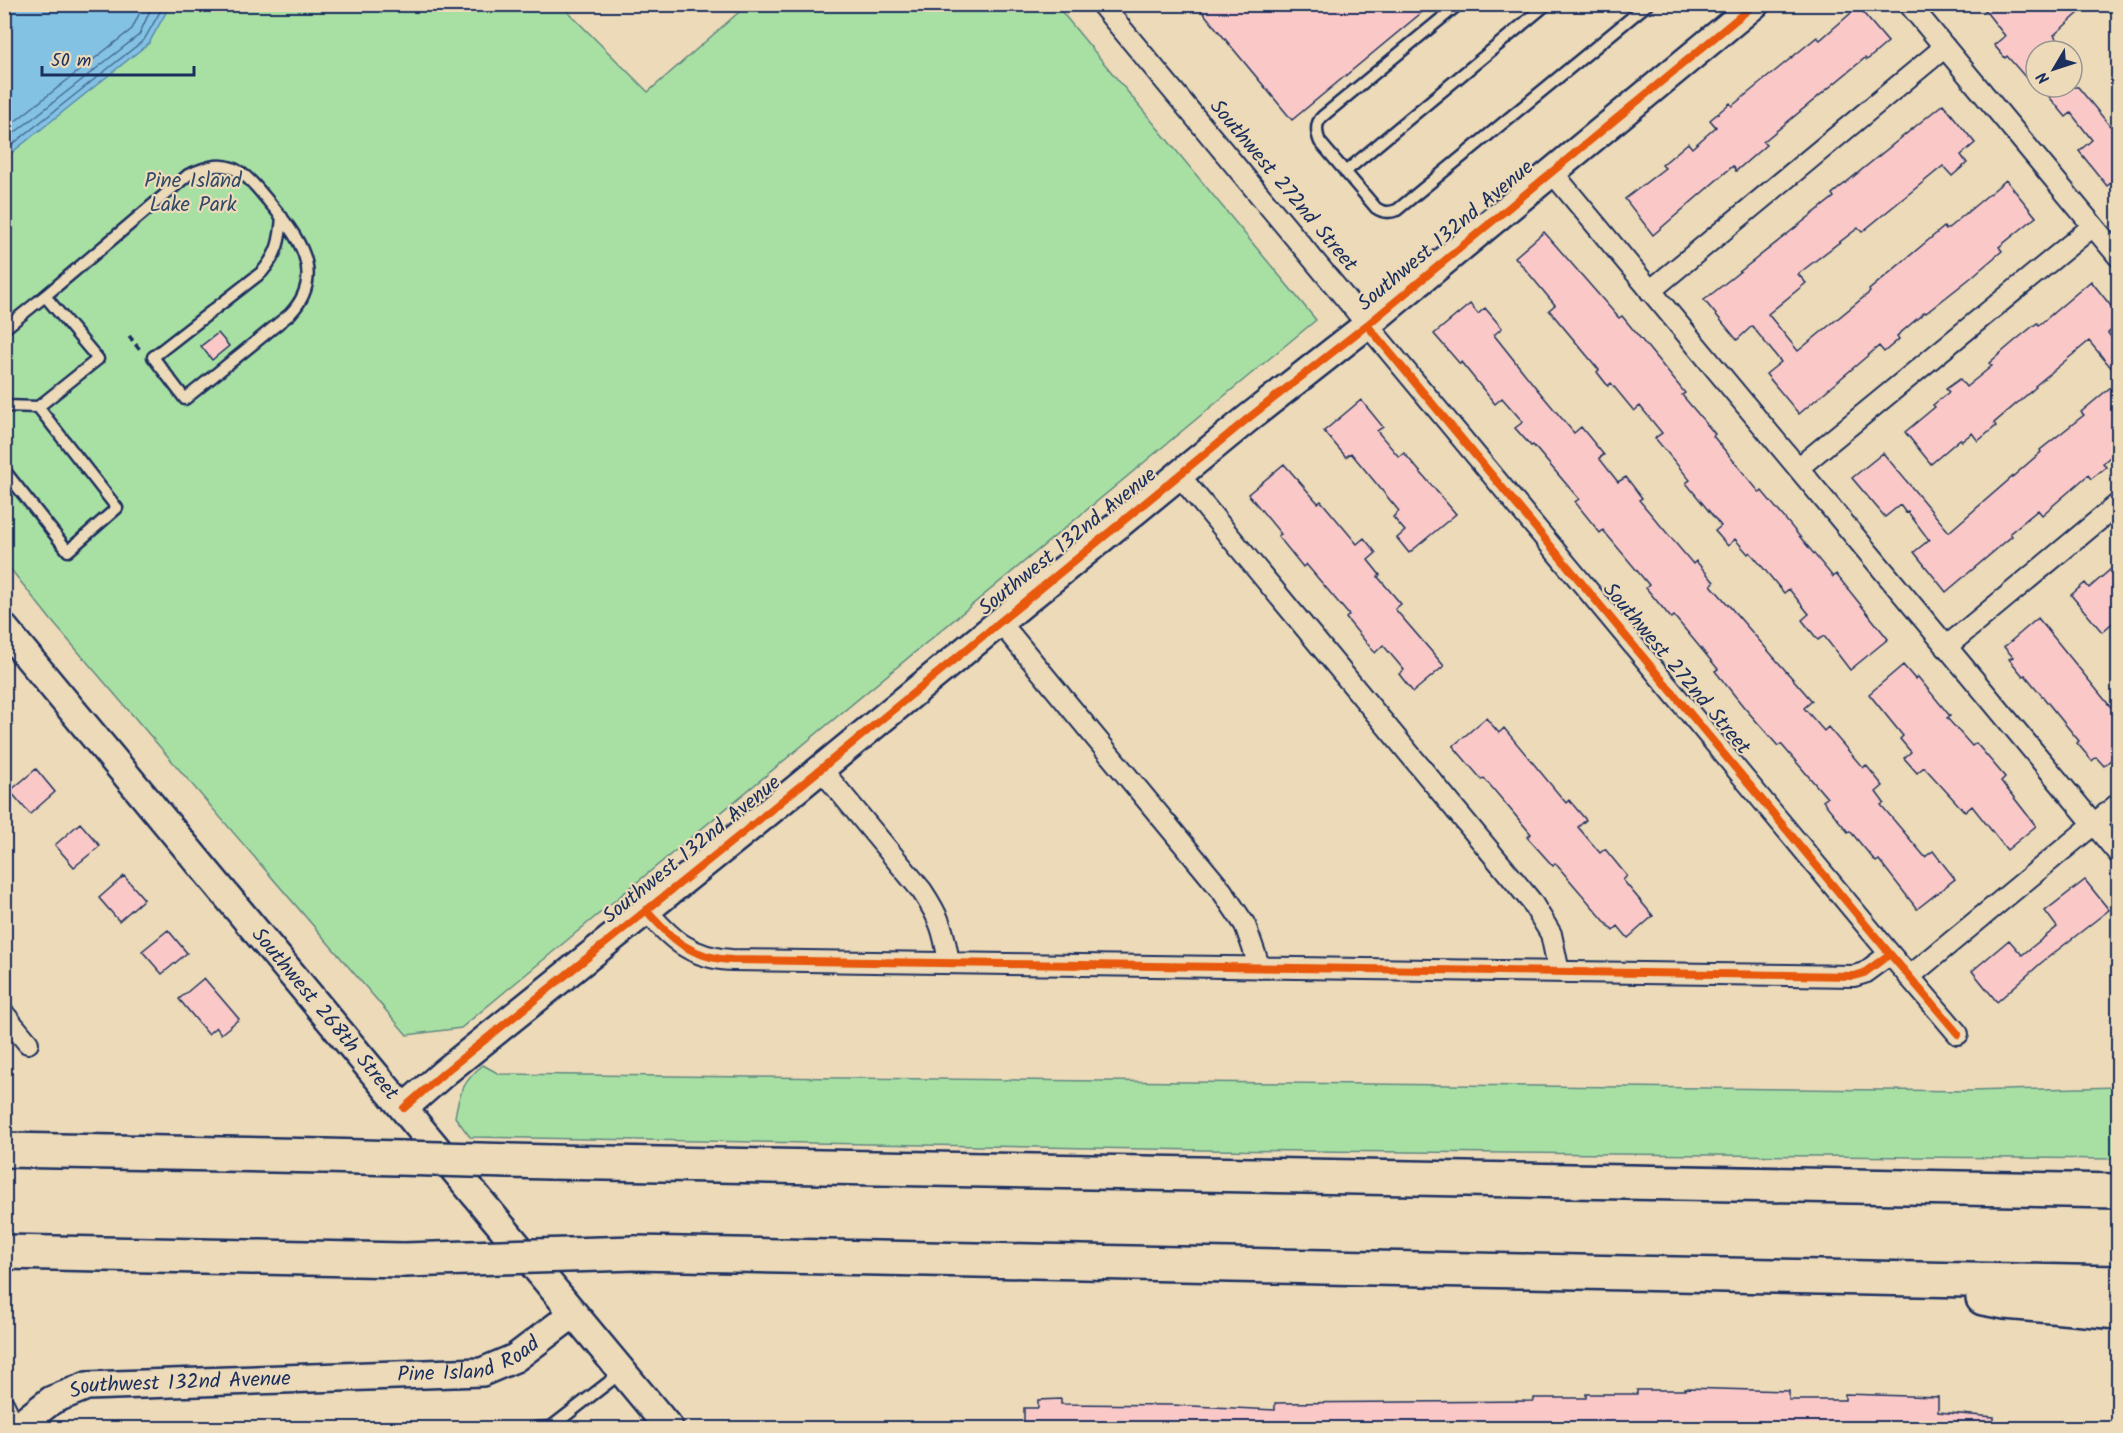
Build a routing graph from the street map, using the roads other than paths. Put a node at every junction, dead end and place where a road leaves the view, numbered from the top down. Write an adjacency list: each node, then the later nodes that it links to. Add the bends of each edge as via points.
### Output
1 (1101, 4): 15 (street, Southwest 272nd Street)
2 (1459, 4): 8 (lane, via 1319,120 1316,130 1320,142)
3 (1547, 4): 8 (lane)
4 (1648, 4): 8 (lane, via 1397,210 1381,212)
5 (1755, 4): 9 (street, Southwest 132nd Avenue)
6 (1909, 4): 7 (street)
7 (1945, 47): 11 (street); 13 (street)
8 (1345, 171)
9 (1552, 172): 13 (street); 15 (street, Southwest 132nd Avenue)
10 (282, 217): 10 (lane, via 280,241 262,272 153,357 185,399 299,305 309,277 305,256); 14 (lane, via 256,186 233,168 203,168 188,175)
11 (2093, 226): 12 (street); 19 (street)
12 (2118, 256)
13 (1650, 291): 19 (street)
14 (45, 296): 16 (lane); 18 (lane, via 98,359)
15 (1367, 325): 21 (street, Southwest 132nd Avenue); 31 (street, Southwest 272nd Street)
16 (4, 329)
17 (4, 406): 18 (lane)
18 (38, 407): 20 (lane, via 117,508 68,551)
19 (1798, 468): 25 (street)
20 (4, 470)
21 (1179, 475): 23 (street, Southwest 132nd Avenue); 34 (street, via 1531,901 1551,934)
22 (2118, 504): 25 (street)
23 (1000, 622): 26 (street, Southwest 132nd Avenue); 33 (street, via 1222,891 1245,925)
24 (6, 633): 39 (street, Southwest 268th Street)
25 (1946, 647): 28 (street)
26 (821, 769): 30 (street, Southwest 132nd Avenue); 32 (street, via 922,891 941,922)
27 (2118, 804): 28 (street)
28 (2094, 824): 29 (street); 35 (street)
29 (2118, 853)
30 (646, 910): 32 (street, via 675,941 723,959); 39 (street, Southwest 132nd Avenue)
31 (1890, 954): 34 (street, via 1854,976); 35 (street, Southwest 272nd Street)
32 (949, 963): 33 (street)
33 (1260, 968): 34 (street)
34 (1559, 972)
35 (1909, 976): 37 (street, Southwest 272nd Street)
36 (4, 1014): 38 (street)
37 (1959, 1034)
38 (28, 1042)
39 (404, 1108): 46 (street, Southwest 268th Street)
40 (4, 1150): 41 (highway, bridge)
41 (2118, 1191)
42 (4, 1252): 43 (highway, bridge, via 404,1260 635,1253)
43 (1878, 1278): 44 (highway); 45 (highway, via 2005,1302)
44 (2118, 1283)
45 (2118, 1312)
46 (573, 1314): 47 (street, Southwest 268th Street); 48 (street, Pine Island Road, via 515,1358 482,1372)
47 (622, 1372): 52 (lane); 53 (street, Southwest 268th Street)
48 (354, 1377): 50 (street, Southwest 132nd Avenue, via 87,1386 52,1400)
49 (4, 1404): 50 (street)
50 (16, 1428)
51 (536, 1428): 52 (lane)
52 (552, 1428)
53 (669, 1428)

